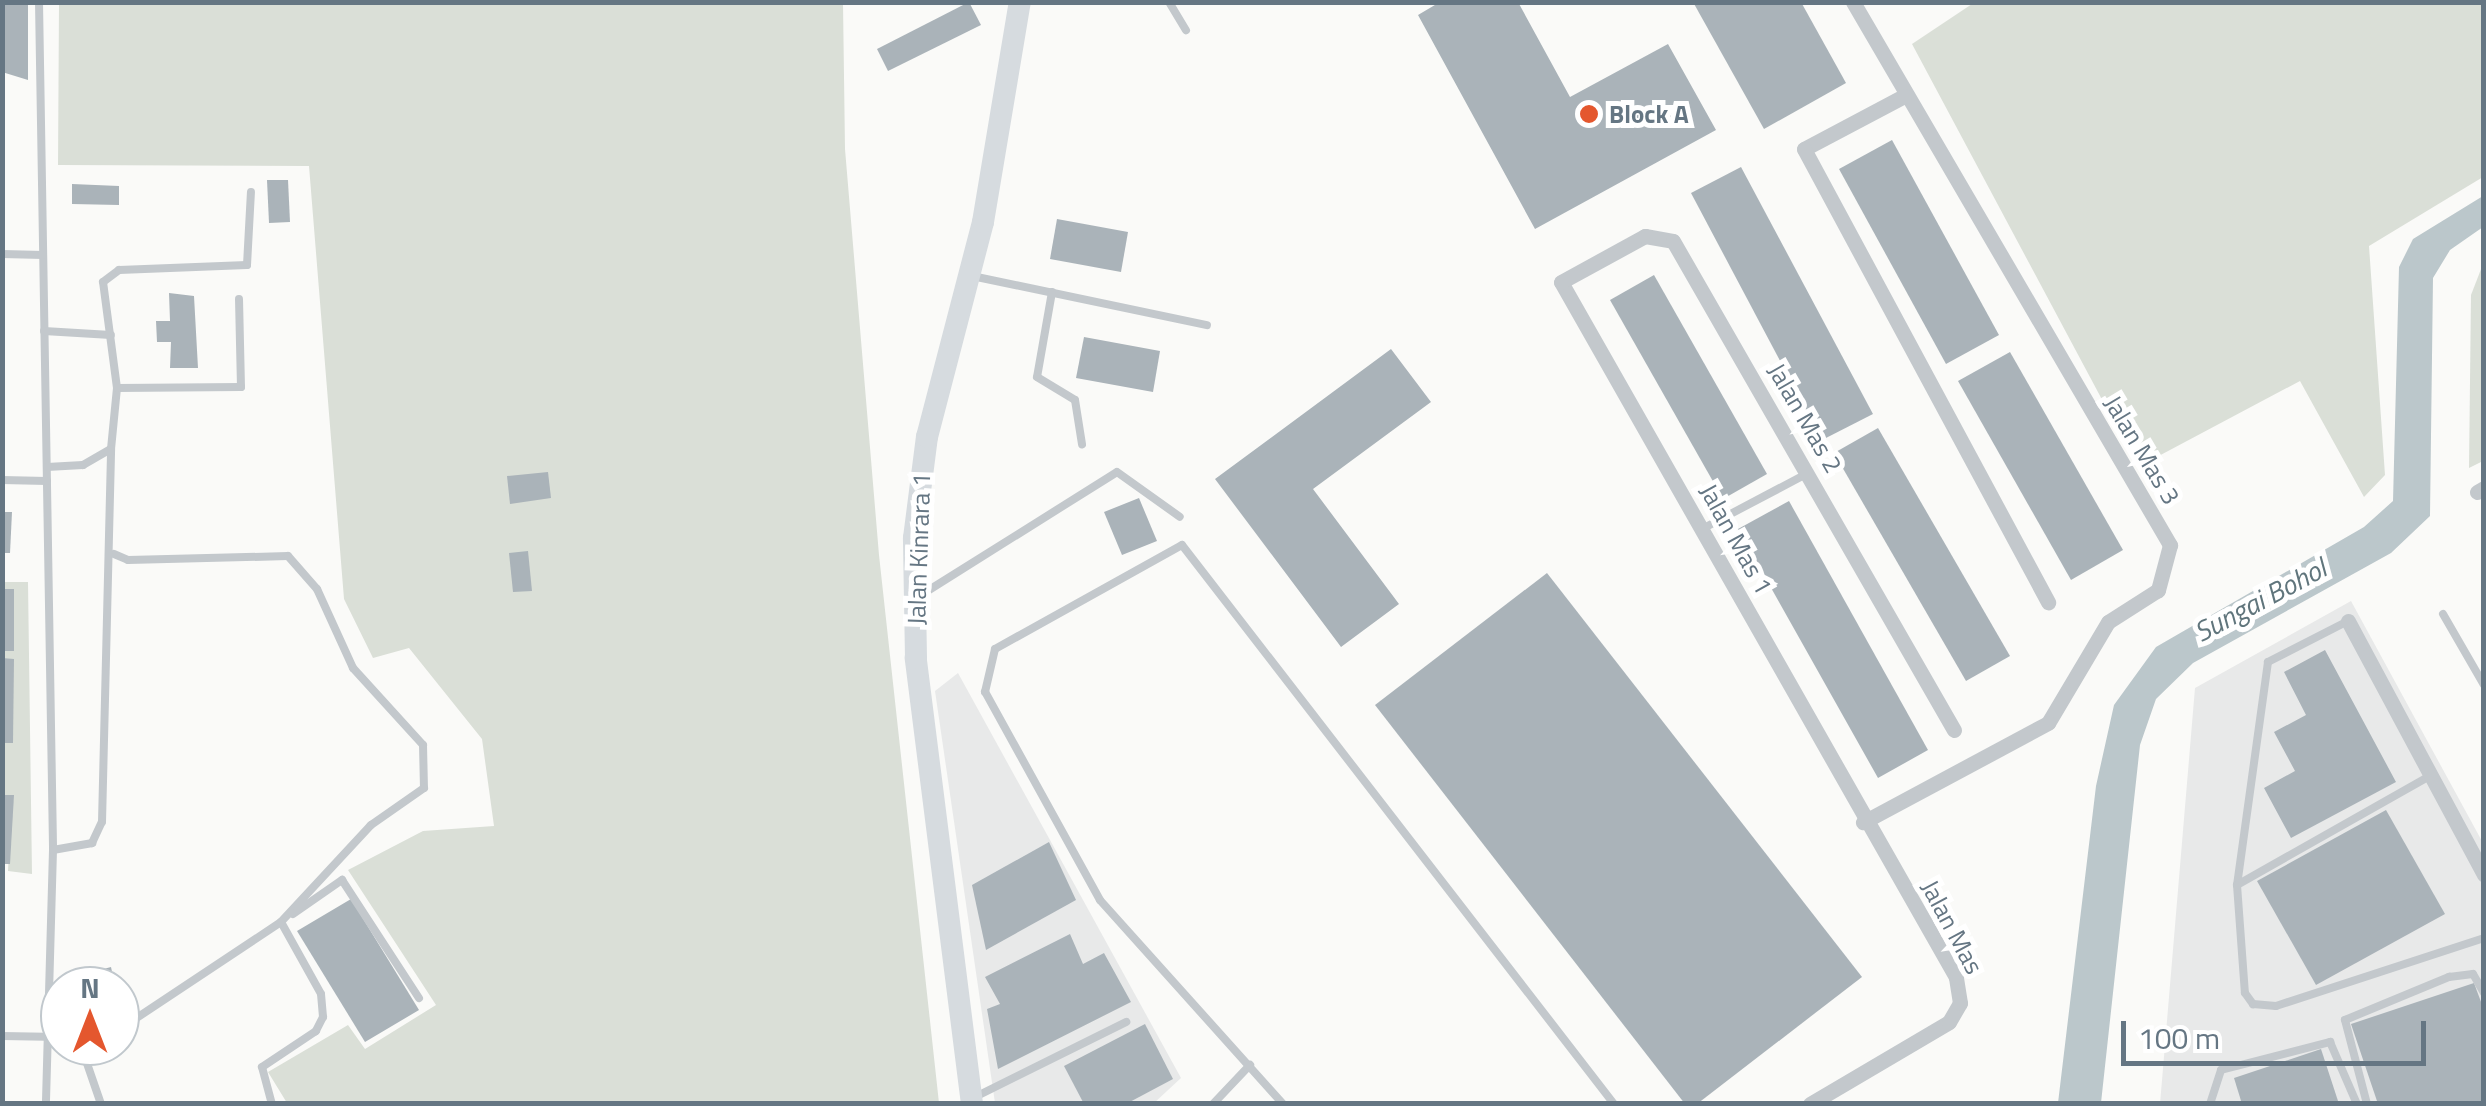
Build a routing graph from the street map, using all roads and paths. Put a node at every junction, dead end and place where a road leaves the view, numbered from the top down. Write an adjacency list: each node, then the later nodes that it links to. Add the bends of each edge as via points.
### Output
1 (39, 2): 9 (lane)
2 (1020, 2): 10 (street, Jalan Kinrara 1)
3 (1169, 2): 5 (lane)
4 (1854, 2): 6 (street, Jalan Mas 3)
5 (1186, 30)
6 (1904, 96): 28 (street, via 1804,150); 34 (street, Jalan Mas 3, via 2170,545 2170,567 2158,590 2108,622 2048,723)
7 (251, 192): 16 (lane, via 247,266 110,274 103,282)
8 (2, 254): 9 (lane)
9 (43, 255): 15 (lane)
10 (972, 276): 12 (lane); 27 (street, Jalan Kinrara 1, via 917,488)
11 (1561, 282): 21 (street, Jalan Mas 2, via 1645,236 1672,241); 25 (street, Jalan Mas 1)
12 (1052, 292): 14 (lane); 18 (lane, via 1038,377 1074,400)
13 (240, 298): 17 (lane, via 241,387)
14 (1208, 325)
15 (44, 331): 16 (lane); 20 (lane)
16 (110, 336): 17 (lane)
17 (117, 388): 19 (lane)
18 (1082, 444)
19 (111, 450): 20 (lane, via 83,464); 26 (lane)
20 (47, 467): 23 (lane)
21 (1808, 473): 25 (lane); 32 (street, Jalan Mas 2)
22 (2, 480): 23 (lane)
23 (47, 481): 35 (lane)
24 (1180, 518): 27 (lane, via 1117,472)
25 (1702, 528): 34 (street, Jalan Mas 1)
26 (114, 554): 35 (lane, via 102,570 102,822 92,843); 38 (lane, via 128,560 288,556 310,578 362,681 423,745 424,788 371,825)
27 (913, 600): 50 (street, Jalan Kinrara 1, via 944,924)
28 (2048, 602)
29 (2444, 614): 31 (lane)
30 (2348, 621): 33 (street); 37 (lane, via 2268,662)
31 (2484, 686)
32 (1954, 730)
33 (2430, 776): 36 (street); 37 (lane)
34 (1863, 822): 57 (street, Jalan Mas, via 1956,977 1960,1003 1949,1022)
35 (53, 850): 40 (lane)
36 (2484, 875)
37 (2237, 885): 39 (lane, via 2234,927 2253,1004 2276,1006)
38 (280, 922): 42 (lane, via 342,880); 43 (lane); 54 (lane, via 321,994 323,1017 316,1031 262,1067)
39 (2484, 938)
40 (55, 966)
41 (2484, 993): 60 (lane, via 2473,974 2448,977 2345,1020)
42 (419, 998)
43 (140, 1016)
44 (1126, 1022): 50 (lane)
45 (2, 1036): 46 (lane)
46 (40, 1037)
47 (1250, 1065): 51 (lane); 55 (lane); 56 (lane, via 1100,900 986,692 995,648 1182,546)
48 (52, 1066): 52 (lane)
49 (88, 1066): 53 (lane)
50 (971, 1101)
51 (1283, 1103)
52 (46, 1104)
53 (102, 1104)
54 (272, 1104)
55 (1212, 1104)
56 (1614, 1104)
57 (1810, 1104)
58 (2210, 1104): 59 (lane, via 2221,1070 2330,1042)
59 (2357, 1104)
60 (2367, 1104)

